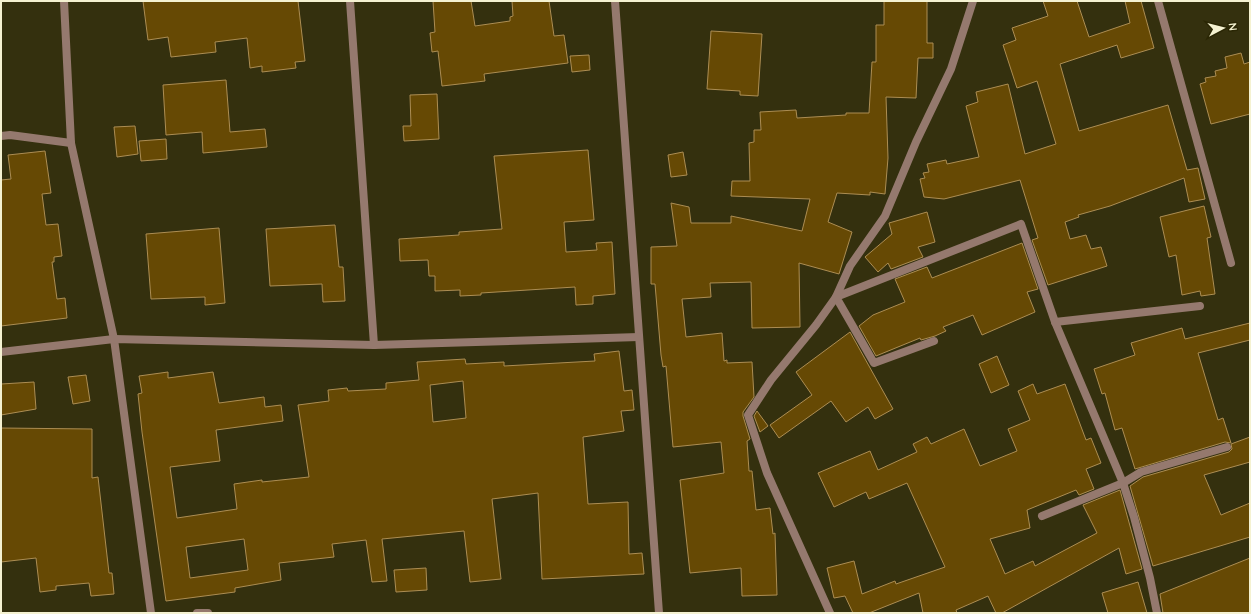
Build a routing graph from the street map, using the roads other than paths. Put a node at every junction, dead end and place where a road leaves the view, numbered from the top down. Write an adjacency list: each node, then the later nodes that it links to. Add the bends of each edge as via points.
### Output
1 (64, 1): 7 (street)
2 (350, 1): 15 (street)
3 (615, 1): 12 (street)
4 (973, 1): 9 (street, via 951,69 916,142 885,216 850,266)
5 (1158, 1): 8 (street)
6 (1, 136): 7 (street, via 10,135)
7 (71, 144): 13 (street)
8 (1231, 263)
9 (836, 297): 11 (street, via 1021,224); 14 (street, via 874,363); 25 (street, via 748,415 767,472)
10 (1200, 306): 11 (street)
11 (1055, 322): 18 (street)
12 (639, 337): 15 (street); 24 (street)
13 (114, 339): 15 (street); 16 (street); 20 (street)
14 (934, 341)
15 (374, 345)
16 (1, 352)
17 (1227, 448): 18 (street, via 1141,472)
18 (1123, 483): 19 (street); 26 (street, via 1150,578)
19 (1042, 516)
20 (151, 613)
21 (197, 613): 22 (street)
22 (201, 613): 23 (street)
23 (208, 613)
24 (659, 613)
25 (830, 613)
26 (1157, 613)

